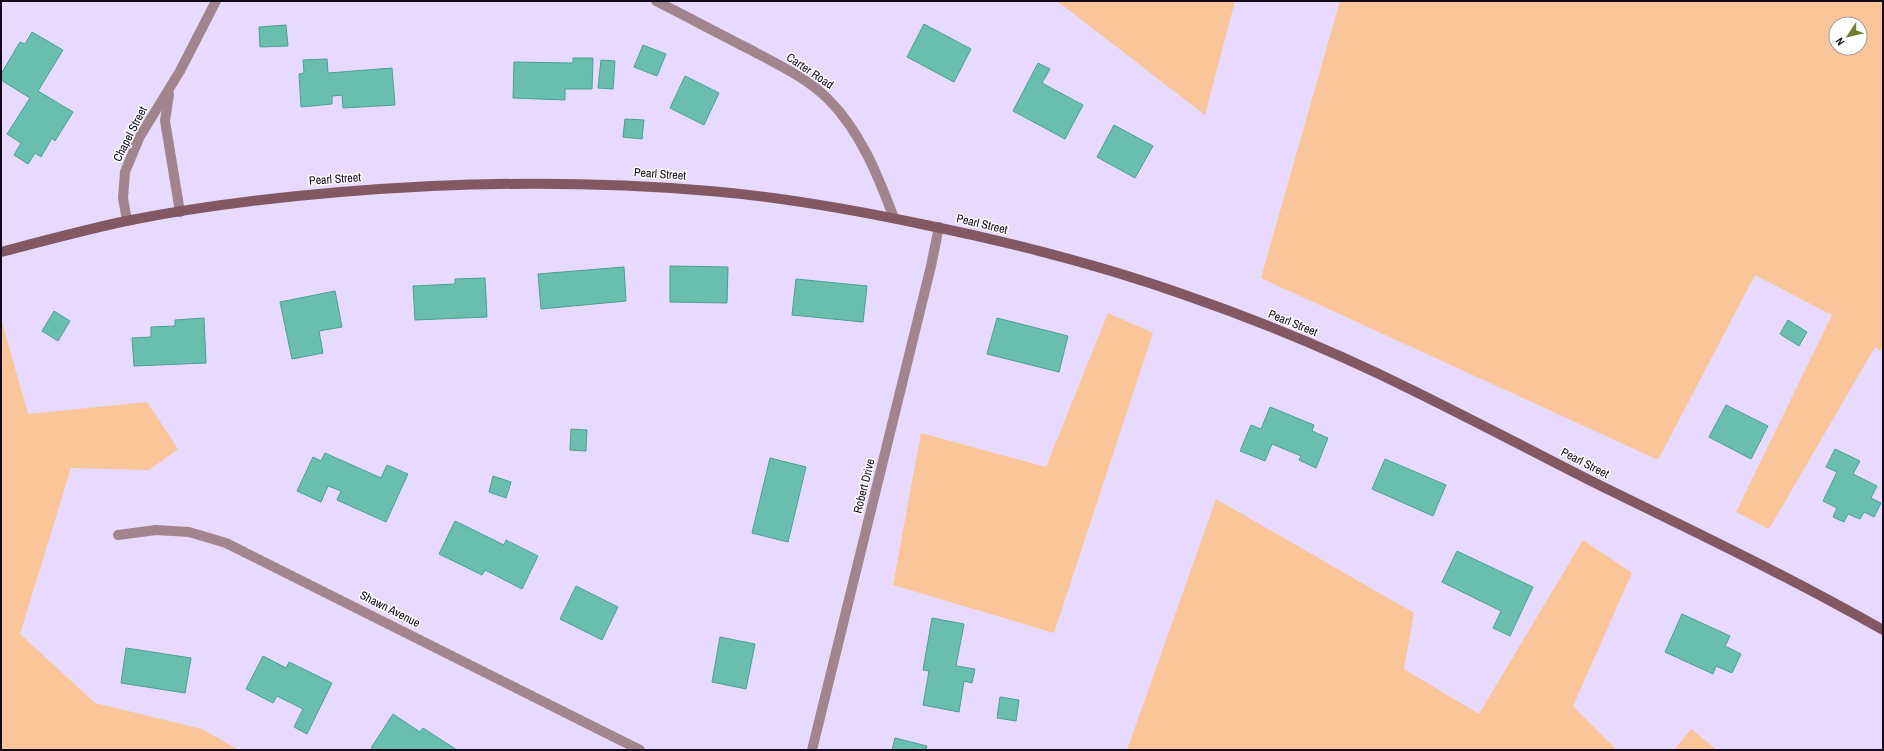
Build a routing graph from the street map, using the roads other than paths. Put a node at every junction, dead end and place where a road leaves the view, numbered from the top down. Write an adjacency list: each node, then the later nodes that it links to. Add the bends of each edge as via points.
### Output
1 (216, 1): 3 (street, Chapel Street)
2 (656, 1): 5 (street, Carter Road, via 801,78 828,98 864,148)
3 (170, 86): 4 (street, Chapel Street, via 165,121); 6 (street, Chapel Street, via 140,138 125,172 123,198)
4 (180, 212): 5 (main road, Pearl Street, via 297,195 383,188 550,184 632,185 713,191); 6 (main road, Pearl Street)
5 (894, 218): 7 (main road, Pearl Street)
6 (127, 221): 8 (main road, Pearl Street)
7 (939, 227): 10 (main road, Pearl Street, via 1056,255 1118,273 1188,296 1325,350 1418,393 1764,567); 12 (street, Robert Drive, via 932,266)
8 (1, 252)
9 (118, 536): 11 (street, Shawn Avenue, via 156,530 190,532 226,542)
10 (1883, 630)
11 (640, 750)
12 (812, 750)

